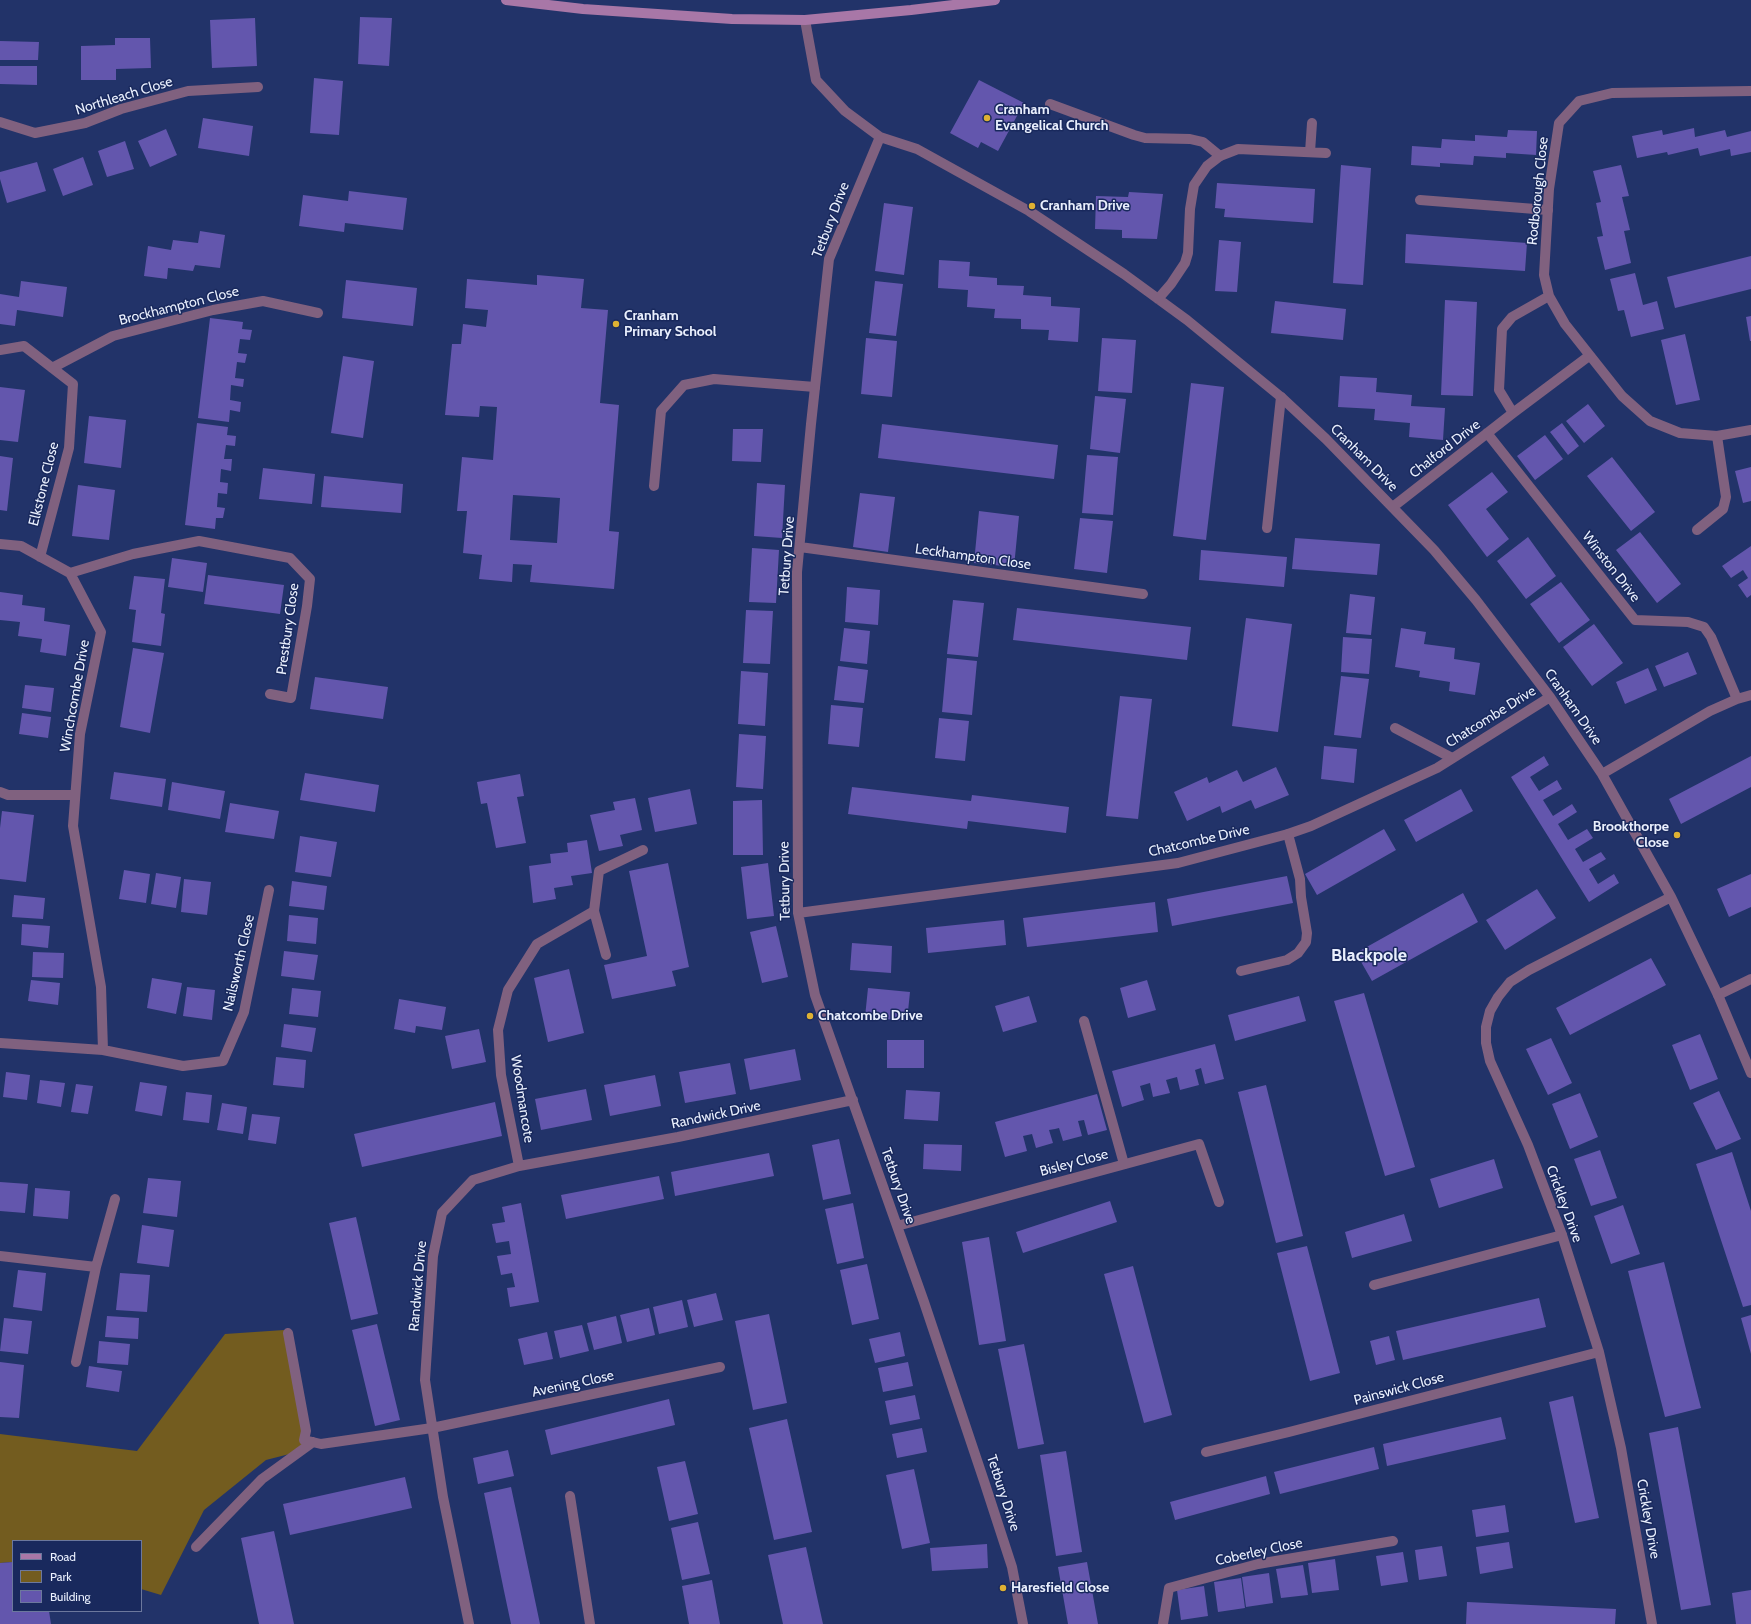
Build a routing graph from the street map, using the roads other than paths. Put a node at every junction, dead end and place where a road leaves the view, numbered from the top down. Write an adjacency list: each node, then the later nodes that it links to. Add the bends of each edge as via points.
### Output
1 (506, 0): 3 (main road, via 583,9 724,19)
2 (995, 0): 3 (main road)
3 (805, 20): 9 (street, Cranham Drive, via 816,80 845,111)
4 (258, 87): 7 (street, Northleach Close, via 188,91 121,109 85,123 35,133)
5 (1751, 91): 14 (street, Rodborough Close, via 1612,93 1579,101 1559,123)
6 (1050, 104): 12 (street, via 1139,137 1203,142)
7 (0, 122)
8 (1312, 123): 10 (street)
9 (880, 137): 16 (street, Cranham Drive, via 916,150 1029,211); 21 (street, Tetbury Drive, via 829,259)
10 (1310, 152): 11 (street); 12 (street, via 1238,149)
11 (1326, 153)
12 (1220, 156): 16 (street, via 1207,166 1194,185 1185,263)
13 (1420, 200): 14 (street)
14 (1548, 210): 15 (street, Rodborough Close, via 1544,275)
15 (1549, 296): 19 (street, Rodborough Close, via 1565,324); 23 (street, via 1512,317 1502,329 1499,390)
16 (1158, 299): 22 (street, Cranham Drive, via 1212,339)
17 (318, 313): 20 (street, Brockhampton Close, via 263,301 214,310 113,336)
18 (0, 350): 20 (street, Elkstone Close, via 24,346)
19 (1589, 356): 23 (street, Chalford Drive); 26 (street, Rodborough Close, via 1622,396 1650,421 1680,433)
20 (52, 368): 33 (street, Elkstone Close, via 72,384 69,448)
21 (815, 387): 27 (street, via 714,379 684,385 661,411); 32 (street, Tetbury Drive)
22 (1281, 398): 28 (street, Cranham Drive); 29 (street)
23 (1513, 413): 25 (street, Chalford Drive)
24 (1751, 430): 26 (street, Rodborough Close)
25 (1487, 433): 28 (street, Chalford Drive); 39 (street, Winston Drive, via 1635,620 1688,622 1704,627 1711,637)
26 (1717, 436): 30 (street, via 1726,497 1724,509)
27 (654, 486)
28 (1394, 506): 38 (street, Cranham Drive, via 1476,600)
29 (1267, 528)
30 (1696, 530)
31 (0, 544): 33 (street, via 21,546)
32 (800, 547): 35 (street, Leckhampton Close); 50 (street, Tetbury Drive)
33 (40, 557): 34 (street)
34 (70, 573): 36 (street, Prestbury Close, via 133,554 199,541 290,558 310,580 307,606 292,698); 44 (street, Winchcombe Drive, via 101,632 80,734)
35 (1143, 594)
36 (270, 694)
37 (1751, 695): 39 (street)
38 (1550, 697): 41 (street, Chatcombe Drive); 42 (street, Cranham Drive)
39 (1737, 699): 42 (street, via 1710,711)
40 (1395, 728): 41 (street)
41 (1452, 758): 45 (street, Chatcombe Drive, via 1438,768)
42 (1602, 774): 48 (street, Cranham Drive)
43 (0, 792): 44 (street, via 8,795)
44 (75, 795): 57 (street, Winchcombe Drive, via 73,826 101,986)
45 (1288, 834): 50 (street, Chatcombe Drive, via 1178,863); 52 (street, via 1300,879 1306,942 1298,953 1287,960)
46 (643, 850): 49 (street, via 599,871)
47 (269, 890): 57 (street, Nailsworth Close, via 244,1012 223,1061 183,1066)
48 (1671, 897): 54 (street, Cranham Drive); 65 (street, Crickley Drive, via 1529,970 1510,982 1490,1011 1486,1043 1490,1060 1528,1145)
49 (594, 911): 51 (street); 61 (street, Woodmancote, via 537,944 508,990 498,1030 500,1067)
50 (798, 913): 59 (street, Tetbury Drive, via 815,996)
51 (606, 955)
52 (1241, 971)
53 (1751, 979): 54 (street)
54 (1718, 995): 58 (street, Cranham Drive)
55 (1084, 1021): 60 (street)
56 (0, 1042): 57 (street)
57 (103, 1050)
58 (1751, 1073)
59 (853, 1100): 61 (street, Randwick Drive, via 678,1137); 64 (street, Tetbury Drive)
60 (1124, 1164): 63 (street, Bisley Close, via 1199,1144); 64 (street, Bisley Close)
61 (519, 1166): 73 (street, Randwick Drive, via 473,1180 442,1213 433,1256 425,1380)
62 (115, 1199): 67 (street)
63 (1219, 1202)
64 (897, 1226): 81 (street, Tetbury Drive, via 1012,1567)
65 (1562, 1236): 68 (street); 70 (street, Crickley Drive)
66 (0, 1256): 67 (street)
67 (96, 1267): 71 (street)
68 (1374, 1285)
69 (288, 1333): 74 (street, via 306,1431 304,1440)
70 (1599, 1352): 75 (street, Painswick Close); 83 (street, Crickley Drive, via 1621,1448)
71 (76, 1362)
72 (720, 1367): 73 (street, Avening Close)
73 (432, 1428): 74 (street, Avening Close, via 320,1444); 79 (street, Randwick Drive)
74 (313, 1442): 78 (street, via 262,1479)
75 (1206, 1452)
76 (570, 1496): 80 (street)
77 (1392, 1541): 82 (street, Coberley Close, via 1258,1564 1169,1588)
78 (196, 1547)
79 (469, 1624)
80 (590, 1624)
81 (1023, 1624)
82 (1162, 1624)
83 (1652, 1624)

